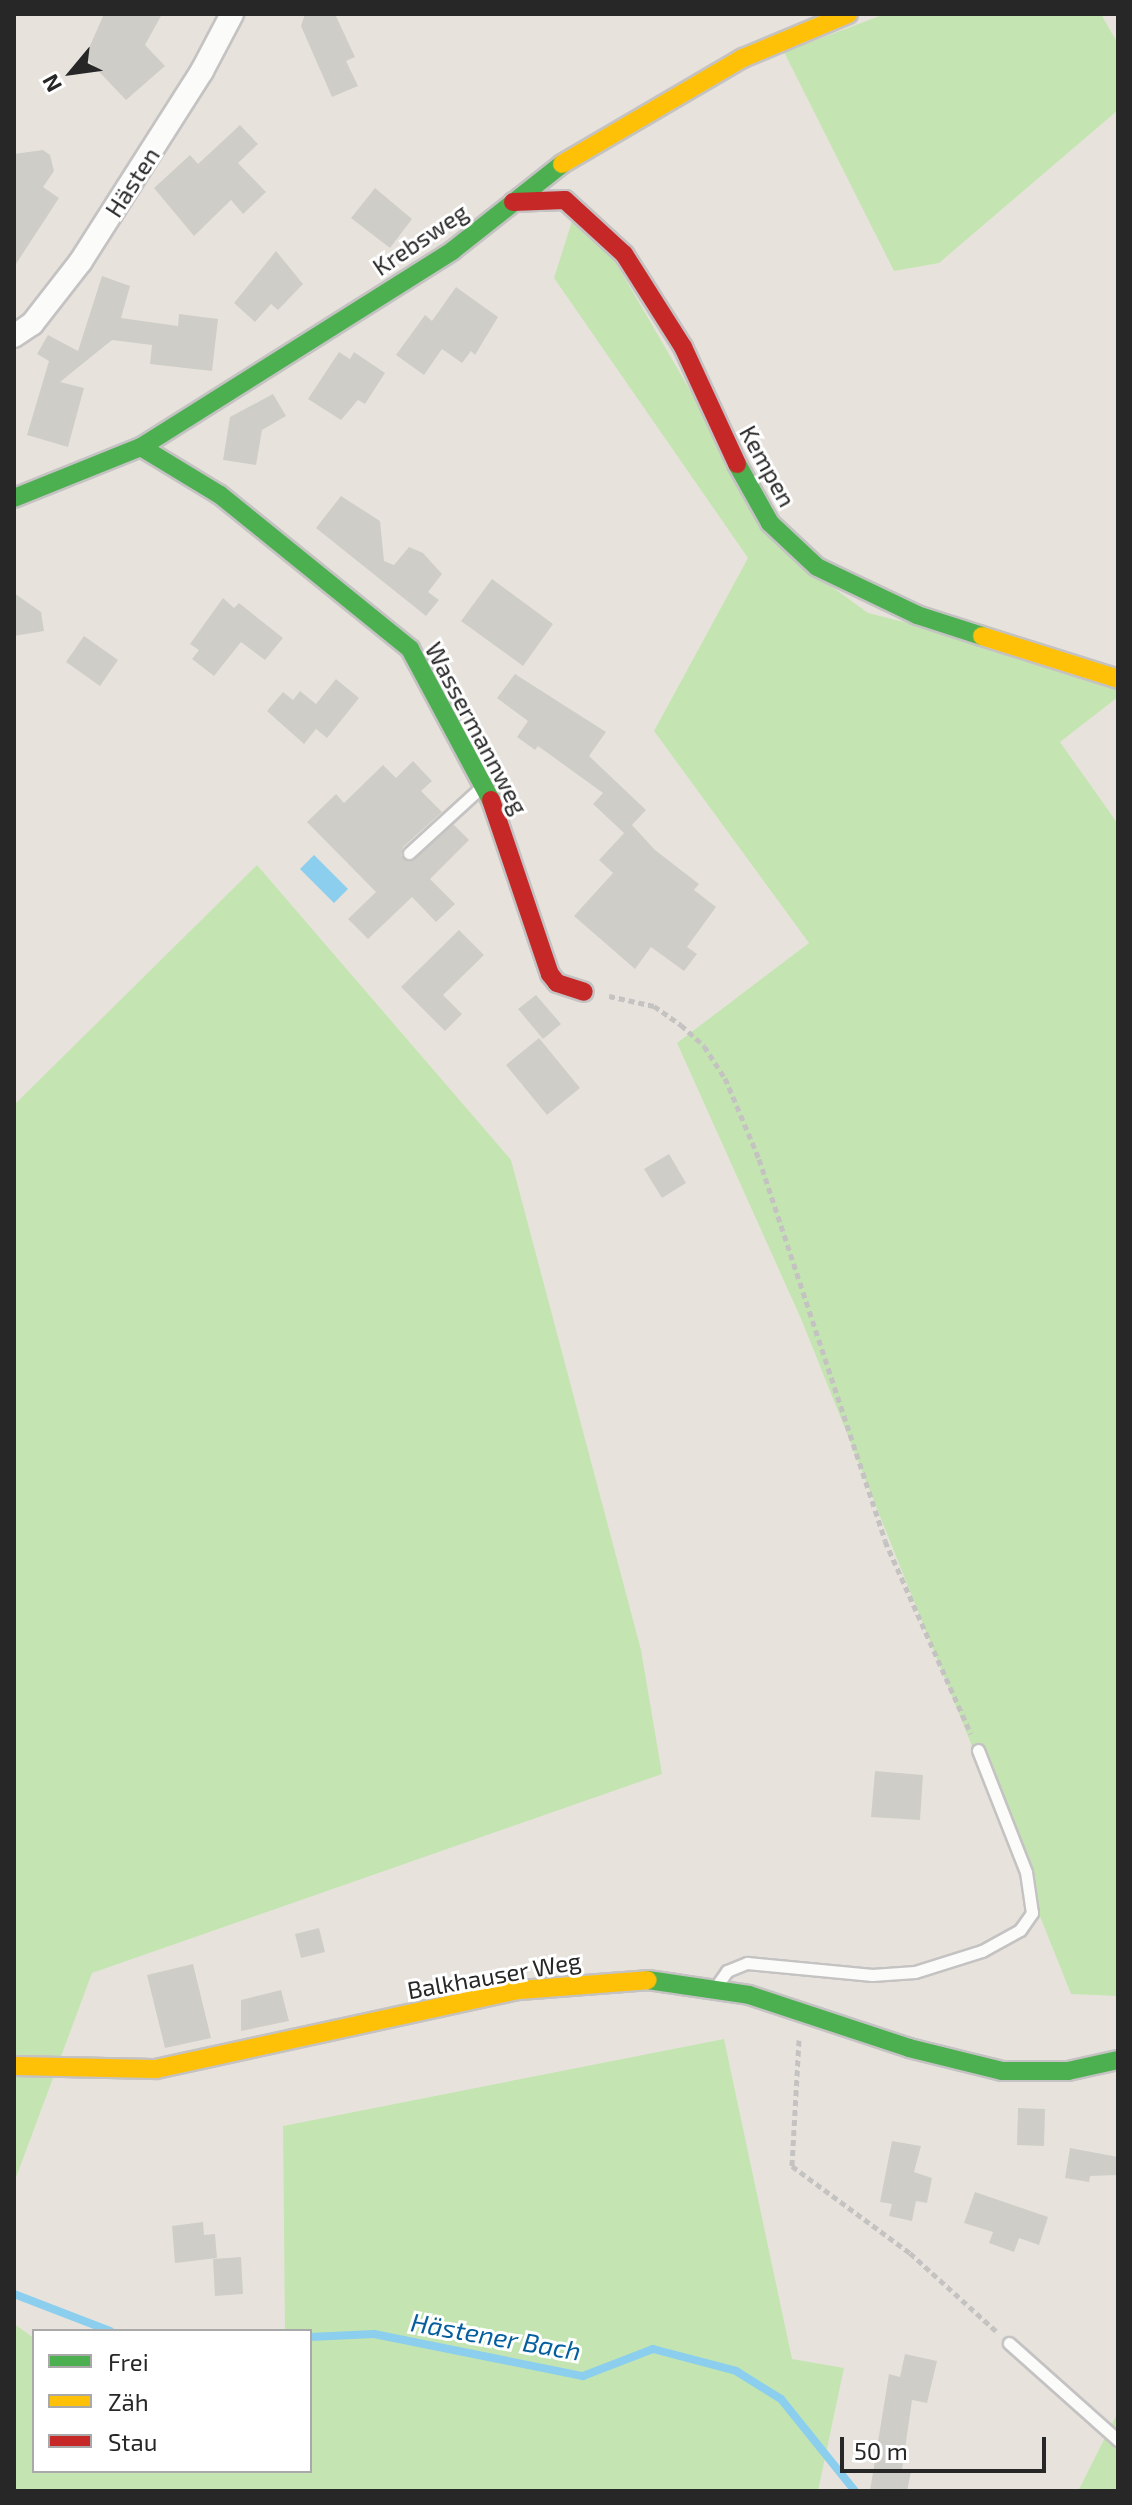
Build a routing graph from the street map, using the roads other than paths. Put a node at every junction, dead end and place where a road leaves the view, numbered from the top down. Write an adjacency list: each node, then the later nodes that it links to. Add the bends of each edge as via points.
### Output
1 (232, 14): 4 (street, Hästen, via 81,261 32,324)
2 (848, 14): 3 (street, Krebsweg, via 754,52 650,107 554,167)
3 (513, 202): 5 (street, Krebsweg, via 452,251); 7 (street, Kempen, via 565,200 624,254 668,320 754,498 770,523 817,567 917,615)
4 (14, 336)
5 (141, 447): 6 (street, Krebsweg); 8 (street, Wassermannweg, via 220,495 410,649)
6 (14, 498)
7 (1118, 679)
8 (483, 785): 9 (lane); 10 (street, Wassermannweg, via 519,867 550,974 557,983)
9 (409, 853)
10 (584, 992)
11 (978, 1750): 12 (lane, via 1026,1872 1032,1913 1020,1930 982,1951 915,1972 872,1975 747,1963 727,1971)
12 (716, 1988): 13 (street, Balkhauser Weg, via 1002,2071 1068,2071); 14 (street, Balkhauser Weg, via 654,1980 562,1984 468,1999 184,2065)
13 (1118, 2060)
14 (14, 2066)
15 (1009, 2343): 16 (lane)
16 (1118, 2440)

